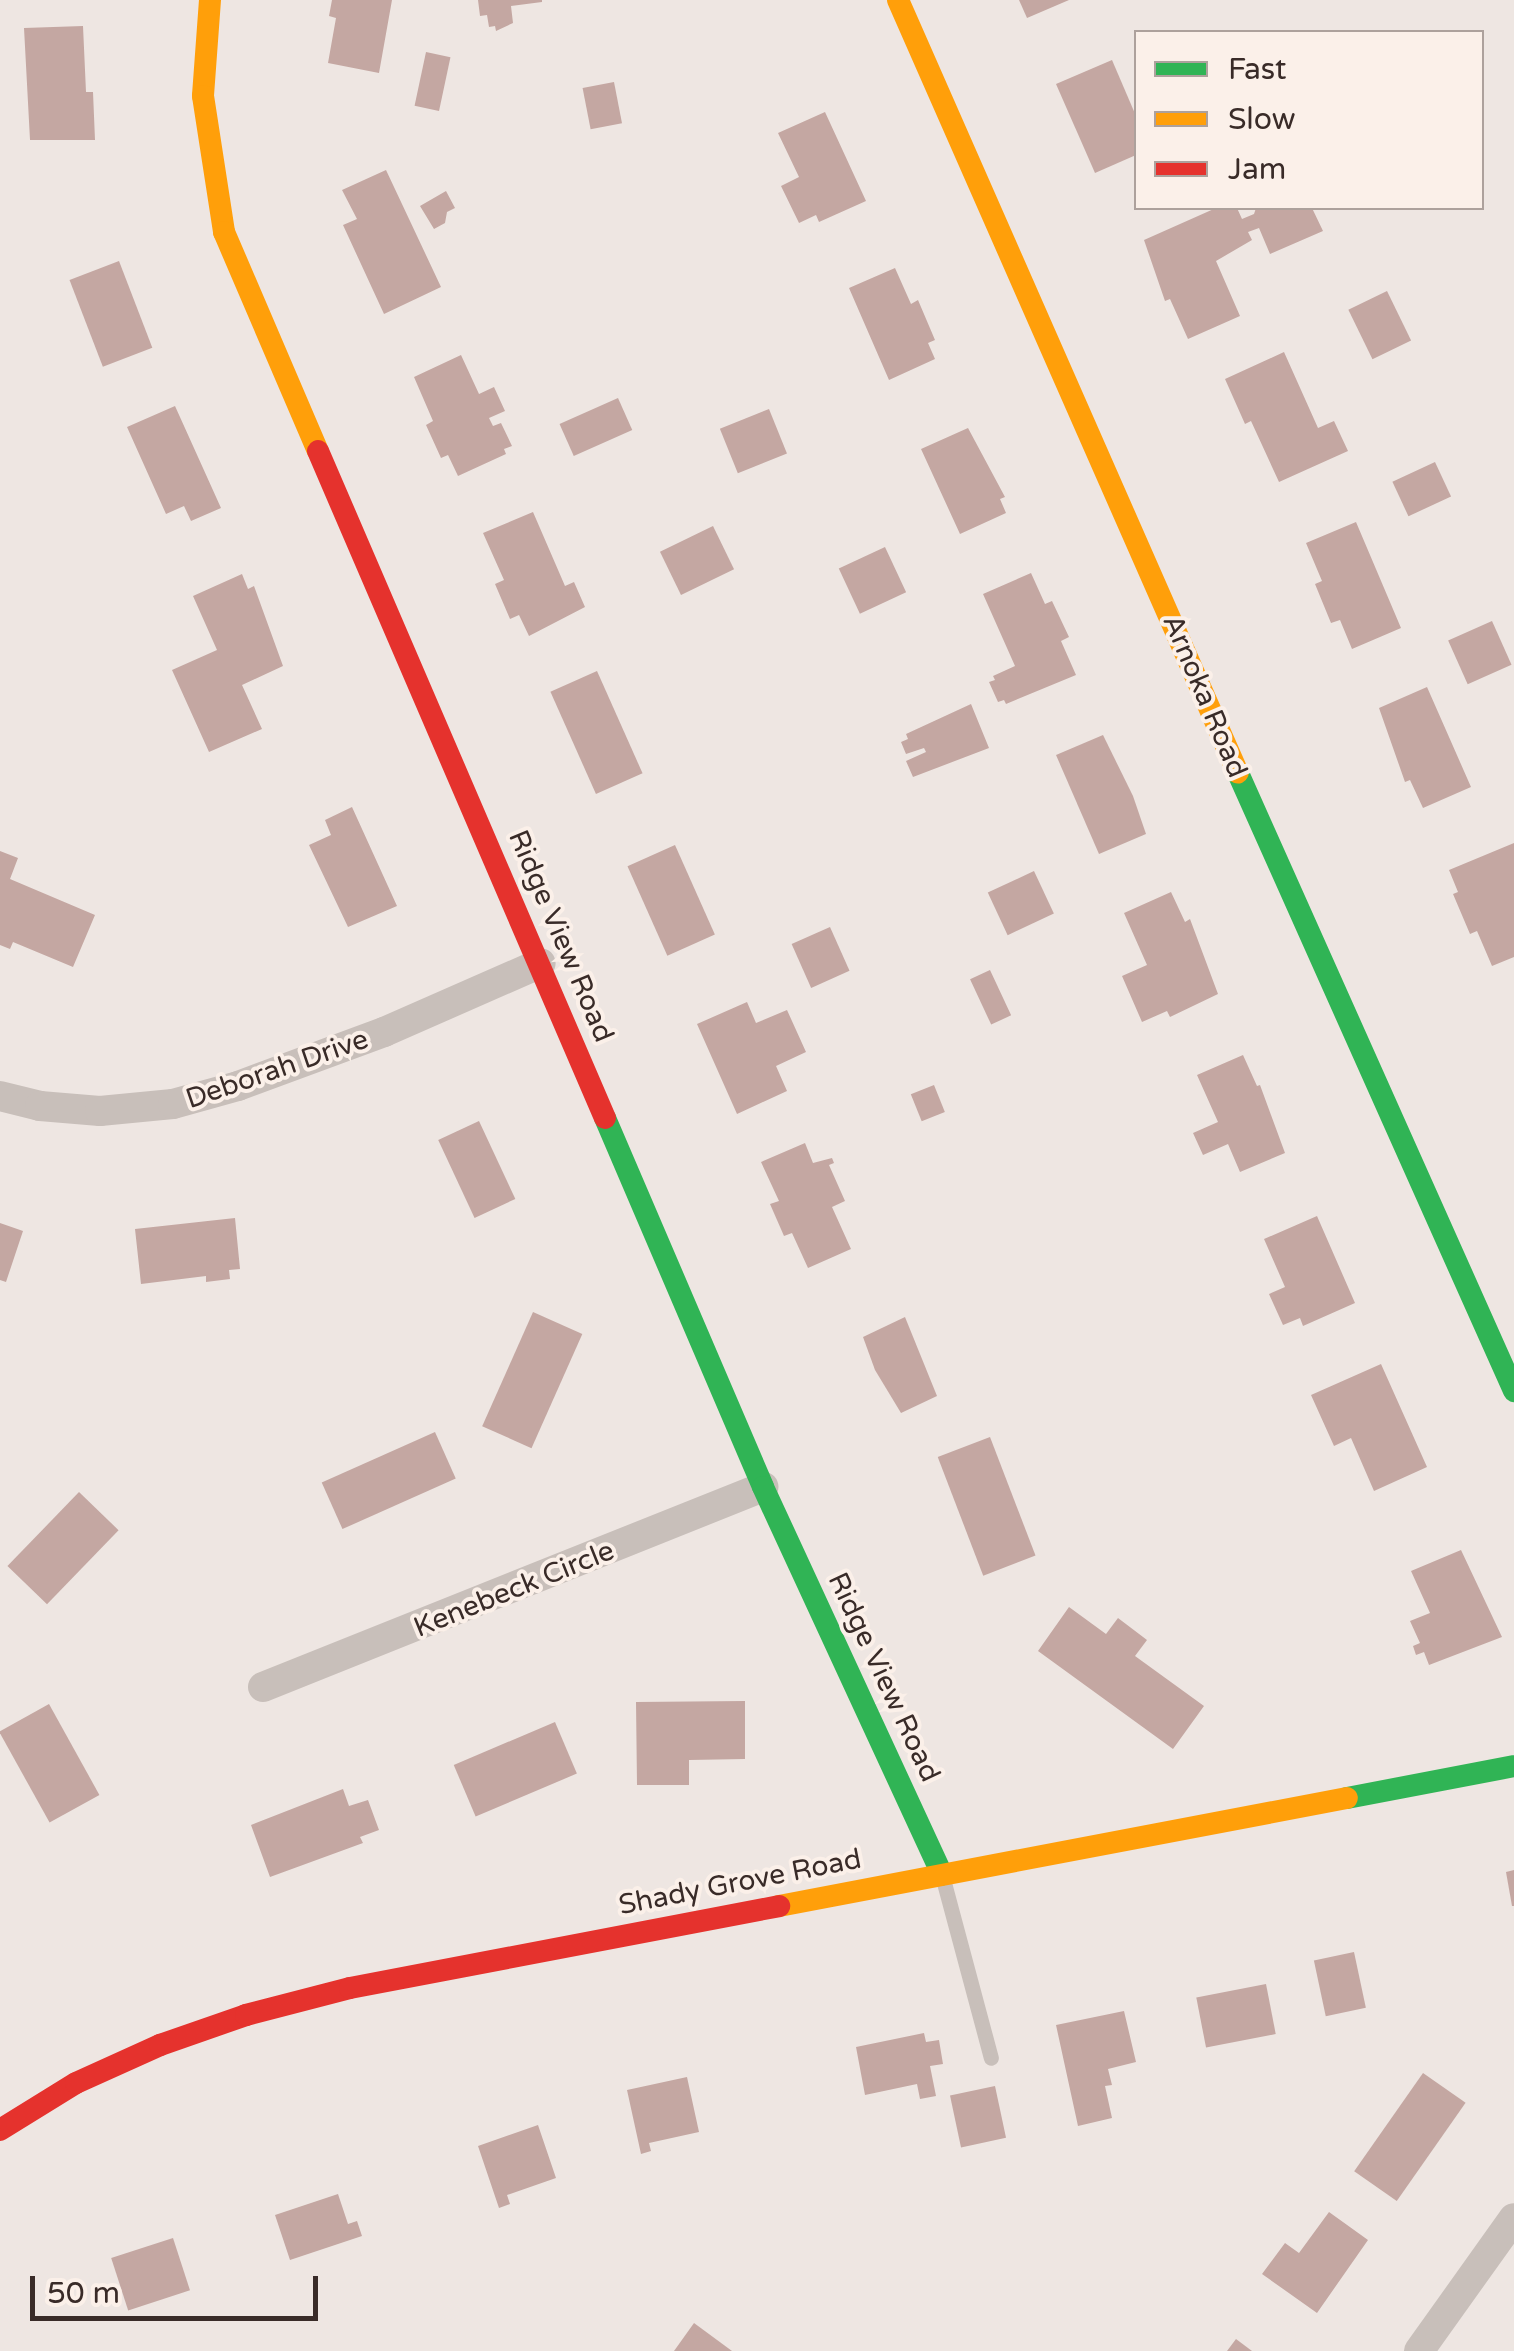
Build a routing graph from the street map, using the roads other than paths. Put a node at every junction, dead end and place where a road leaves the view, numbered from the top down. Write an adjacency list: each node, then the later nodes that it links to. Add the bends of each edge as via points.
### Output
1 (210, 0): 3 (street, Ridge View Road, via 204,96 224,232)
2 (898, 0): 5 (street, Arnoka Road)
3 (540, 963): 4 (street, Deborah Drive, via 384,1032 173,1104 100,1111); 6 (street, Ridge View Road)
4 (0, 1096)
5 (1514, 1391)
6 (763, 1487): 7 (street, Kenebeck Circle); 9 (street, Ridge View Road)
7 (263, 1688)
8 (1514, 1766): 9 (street, Shady Grove Road)
9 (942, 1875): 10 (lane); 11 (street, Shady Grove Road, via 369,1984 246,2015 160,2044)
10 (991, 2058)
11 (0, 2130)
12 (1514, 2218): 13 (street)
13 (1419, 2351)

